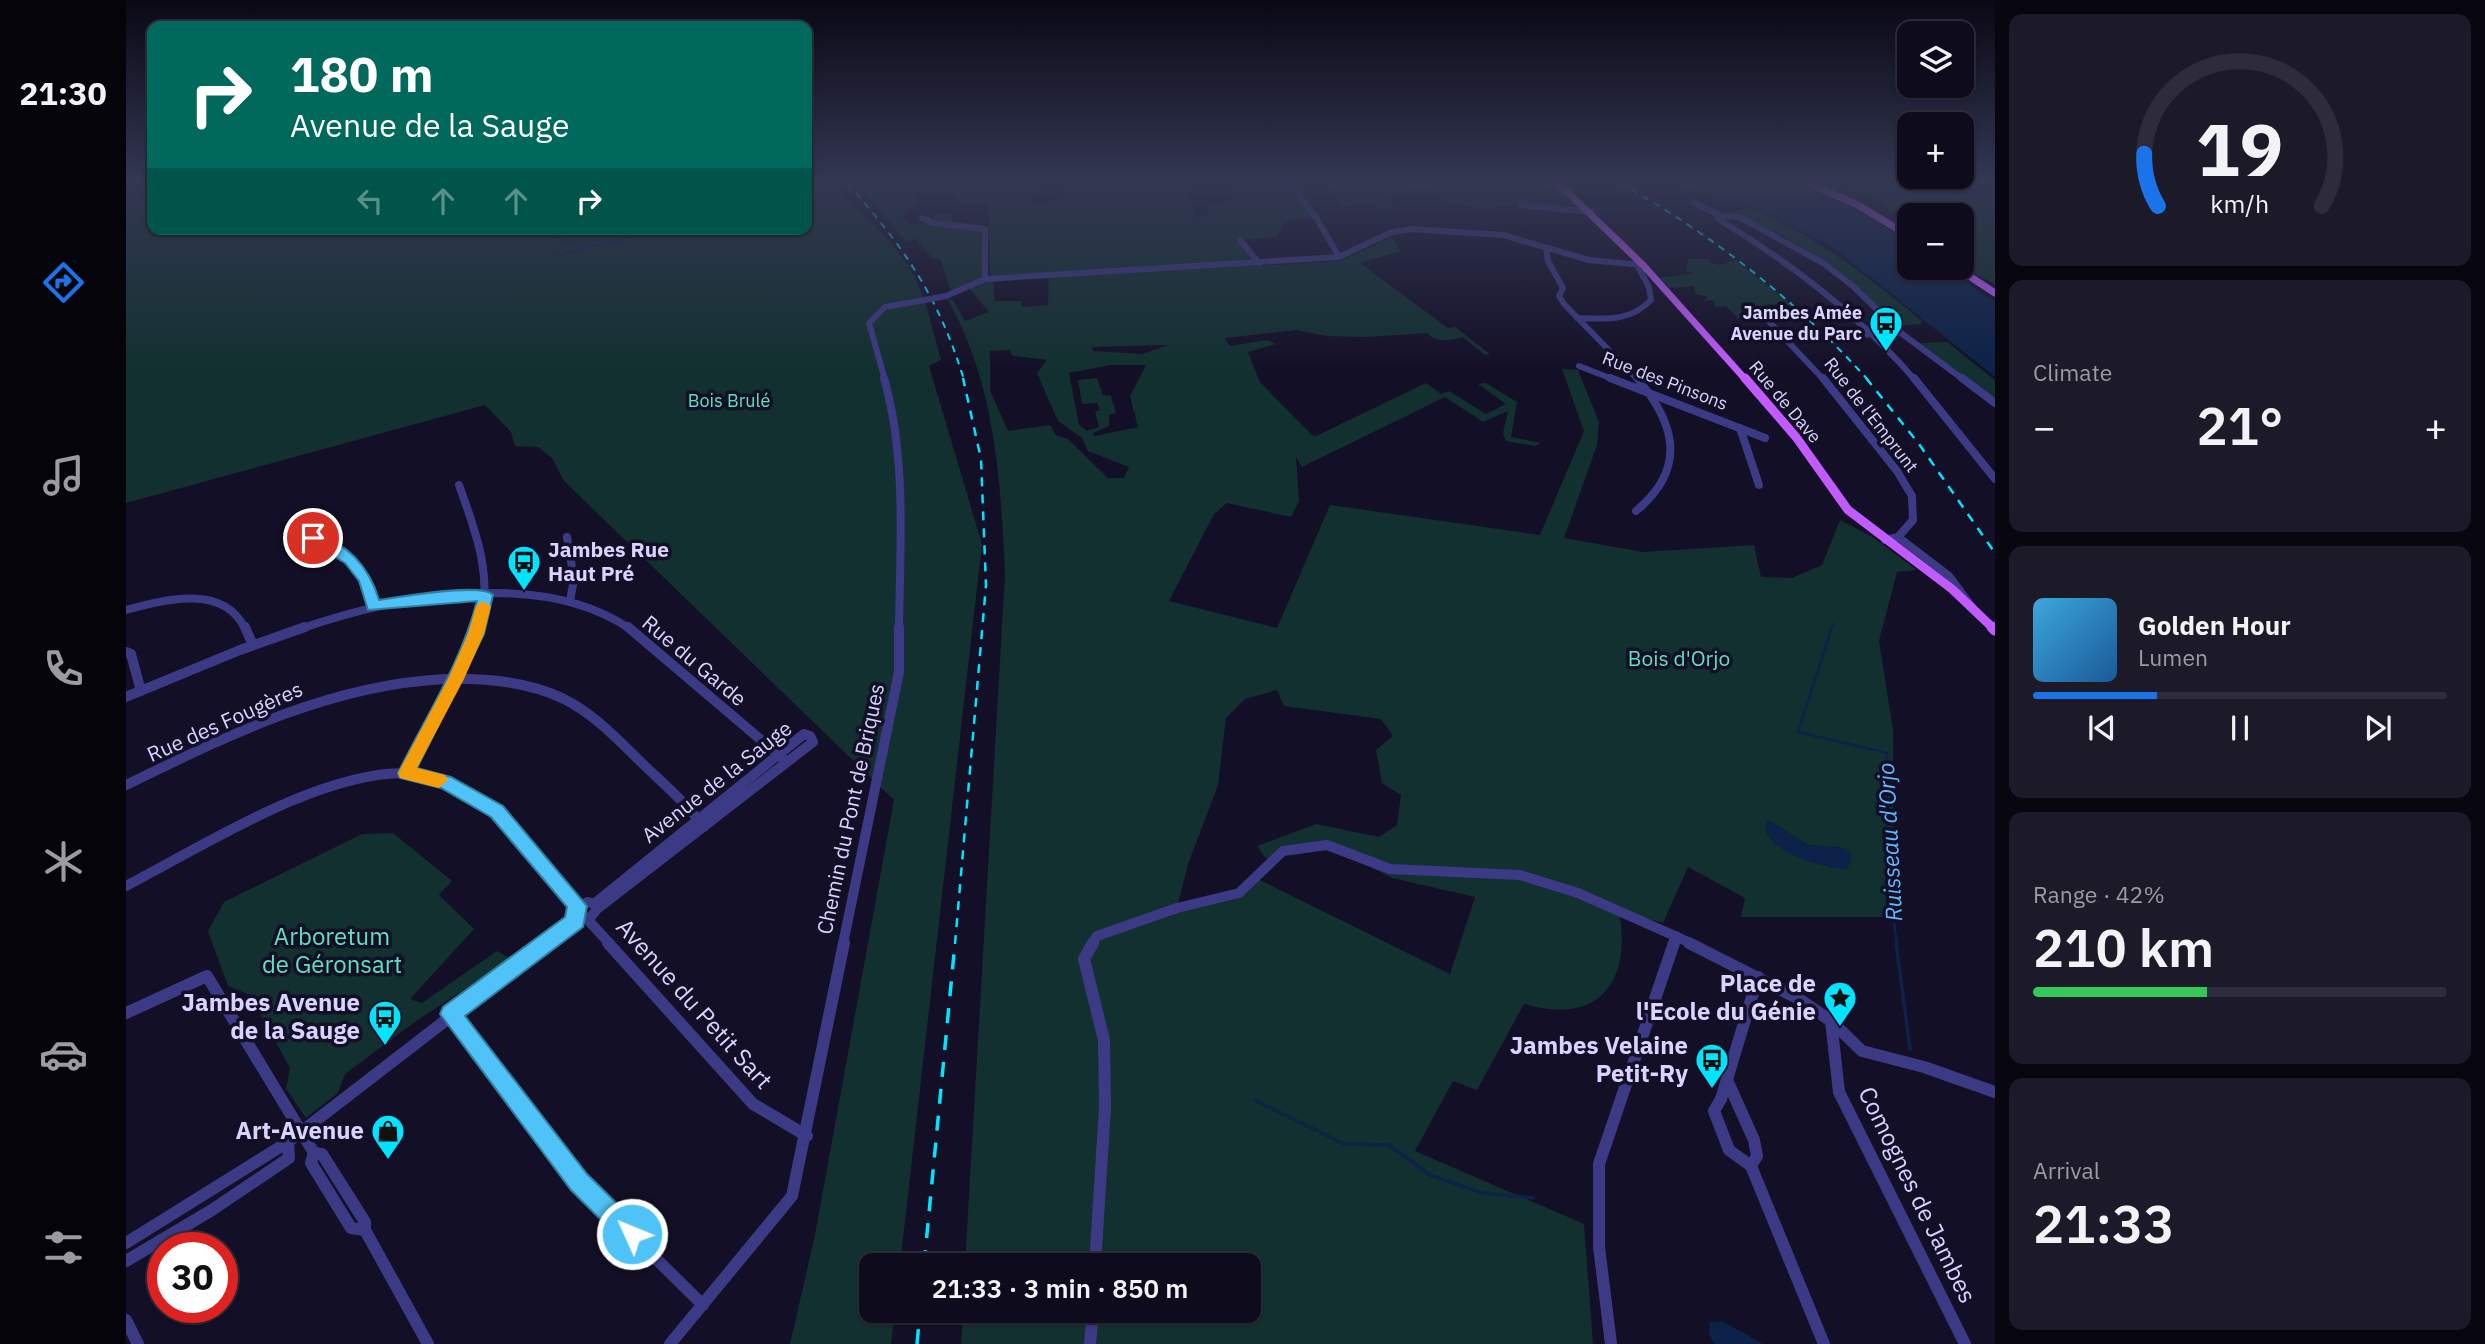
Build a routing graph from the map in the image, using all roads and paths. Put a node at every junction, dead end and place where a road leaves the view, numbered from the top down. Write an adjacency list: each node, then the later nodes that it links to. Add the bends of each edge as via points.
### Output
1 (985, 246): 13 (street)
2 (1245, 246): 11 (street)
3 (1332, 246): 10 (street)
4 (1363, 246): 10 (street)
5 (1538, 246): 9 (street)
6 (1622, 246): 12 (main road, Rue de Dave)
7 (1757, 246): 19 (street, via 1817,286)
8 (1793, 246): 18 (street, via 1854,287)
9 (1546, 248): 12 (street, via 1589,260); 17 (street, via 1563,288 1559,296)
10 (1339, 257): 11 (street)
11 (1259, 263): 13 (street)
12 (1640, 265): 17 (street, via 1651,300 1642,312 1628,318); 36 (main road, Rue de Dave, via 1790,430 1848,510)
13 (985, 279): 64 (street, Chemin du Pont de Briques, bridge, via 946,296 882,308 869,323 894,413 900,491 899,672)
14 (1974, 279): 15 (main road)
15 (1995, 293)
16 (1760, 313): 22 (street, Rue de l'Emprunt)
17 (1577, 318): 24 (street)
18 (1901, 333): 19 (street); 25 (street)
19 (1873, 334): 21 (street); 28 (street)
20 (1824, 336): 22 (street)
21 (1835, 336)
22 (1786, 337): 35 (street, Rue de l'Emprunt, via 1846,405 1912,496 1913,520)
23 (1579, 366): 24 (street, Rue des Pinsons)
24 (1649, 391): 26 (street, Rue des Pinsons); 32 (street, via 1664,412 1672,447 1660,481)
25 (1995, 403)
26 (1740, 428): 27 (street, Rue des Pinsons); 31 (street, Rue des Pinsons)
27 (1765, 438)
28 (1991, 469): 29 (street)
29 (1995, 479)
30 (459, 485): 37 (street, via 480,543)
31 (1759, 485)
32 (1636, 511)
33 (290, 529): 39 (street, via 351,559 366,579)
34 (567, 537): 38 (street, via 574,579)
35 (1898, 537): 36 (street); 40 (street, via 1937,564 1965,592)
36 (1885, 540): 40 (main road, Rue de Dave)
37 (486, 595): 38 (street, Rue du Garde); 39 (street, Rue du Garde); 45 (street, via 476,634)
38 (570, 601): 48 (street, Rue du Garde, via 621,623)
39 (374, 606): 43 (street, Rue du Garde)
40 (1972, 607): 42 (main road, Rue de Dave)
41 (126, 610): 43 (street, via 155,602 205,598 240,618)
42 (1995, 630)
43 (252, 643): 46 (street, Rue du Garde)
44 (126, 652): 46 (street, via 131,653)
45 (456, 679): 49 (street); 50 (street, Rue des Fougères, via 389,682 297,706); 51 (street, Rue des Fougères, via 513,682 581,708)
46 (141, 691): 47 (street, Rue du Garde)
47 (126, 697)
48 (783, 759): 51 (street, Avenue de la Sauge)
49 (406, 773): 52 (street, via 362,778 309,795); 53 (street, via 445,782 497,812)
50 (126, 785)
51 (701, 823): 54 (street, Avenue de la Sauge)
52 (126, 886)
53 (578, 906): 54 (street, via 589,902); 55 (street, via 573,914)
54 (595, 907): 55 (street, Avenue du Petit Sart)
55 (582, 920): 59 (street); 64 (street, Avenue du Petit Sart, via 753,1104)
56 (1676, 936): 57 (street); 68 (street, via 1578,893 1520,875 1390,869 1327,845 1283,851 1239,893 1177,908 1097,936 1084,958 1104,1040 1105,1107); 77 (street, via 1599,1164 1599,1247)
57 (1758, 977): 60 (street); 61 (street)
58 (126, 1013): 63 (street, via 207,976)
59 (450, 1014): 63 (street); 70 (street, via 579,1182)
60 (1831, 1021): 62 (street, via 1862,1051); 79 (street, Comognes de Jambes, via 1839,1092)
61 (1727, 1080): 66 (street, via 1754,1140 1758,1156); 66 (street, via 1714,1111 1716,1121 1729,1150)
62 (1995, 1092)
63 (301, 1133): 65 (street); 74 (street, via 314,1153 311,1163 351,1228 365,1230)
64 (807, 1136): 70 (street, Chemin du Pont de Briques, via 792,1196)
65 (288, 1142): 67 (street); 69 (street, via 289,1158)
66 (1752, 1166): 78 (street)
67 (126, 1243)
68 (1096, 1253)
69 (126, 1261)
70 (703, 1305): 75 (street, Chemin du Pont de Briques)
71 (126, 1320): 73 (street)
72 (1092, 1323): 76 (street)
73 (138, 1344)
74 (428, 1344)
75 (670, 1344)
76 (1090, 1344)
77 (1611, 1344)
78 (1825, 1344)
79 (1965, 1344)

